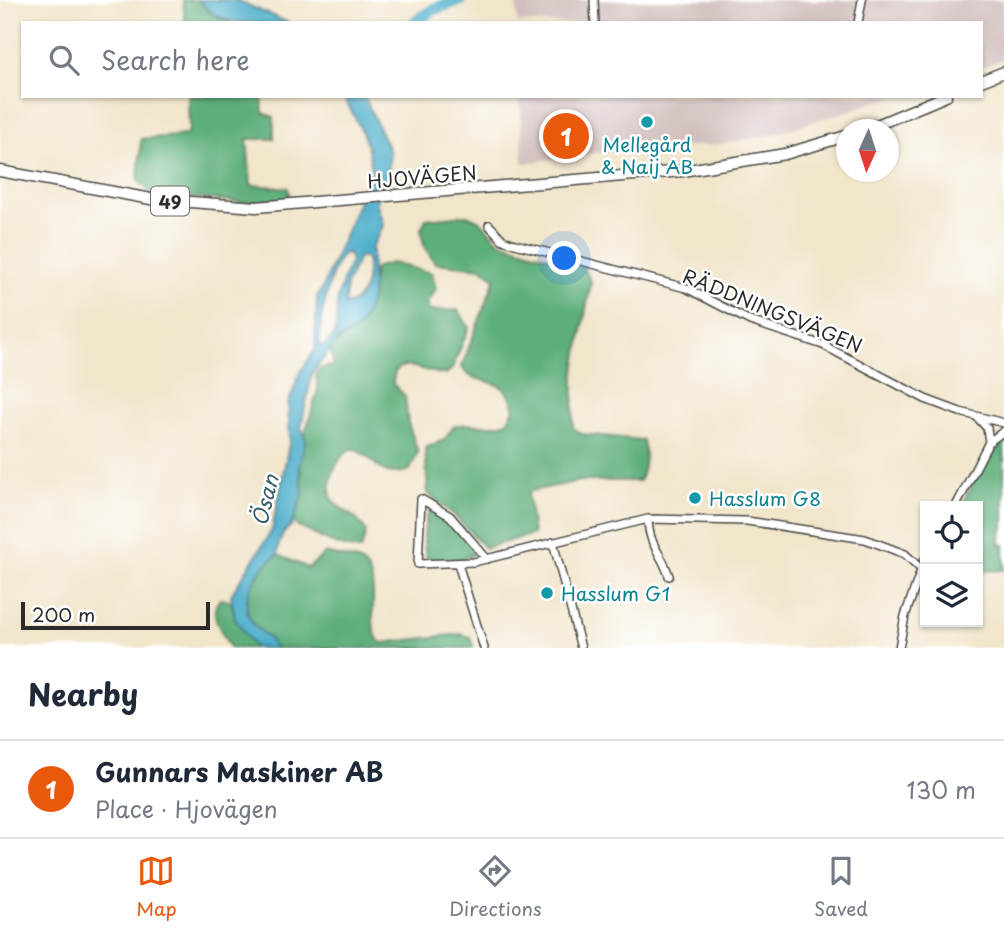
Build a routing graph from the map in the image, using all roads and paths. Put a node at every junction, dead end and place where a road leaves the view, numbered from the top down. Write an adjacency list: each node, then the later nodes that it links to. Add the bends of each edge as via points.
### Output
1 (594, 0): 3 (street)
2 (862, 0): 4 (street)
3 (595, 21)
4 (858, 21)
5 (1004, 72): 6 (main road)
6 (983, 80)
7 (941, 98): 8 (main road)
8 (891, 119)
9 (836, 139): 10 (main road, HJOVÄGEN / 49, via 733,165 256,207 151,199)
10 (0, 171)
11 (489, 225): 12 (street, RÄDDNINGSVÄGEN, via 503,240 515,244 686,289 750,321 823,345 925,398)
12 (975, 415): 13 (street, RÄDDNINGSVÄGEN); 15 (street, via 987,428)
13 (1004, 422)
14 (1004, 431): 15 (street)
15 (989, 442): 16 (street)
16 (959, 501)
17 (648, 519): 18 (street); 21 (street, via 747,522 865,539 905,554); 22 (street, via 649,540)
18 (553, 542): 19 (street); 24 (street)
19 (487, 559): 20 (street); 20 (street, via 450,516 421,499 418,564)
20 (458, 564): 23 (street)
21 (920, 568): 25 (street)
22 (669, 576)
23 (484, 648)
24 (581, 648)
25 (899, 648)

